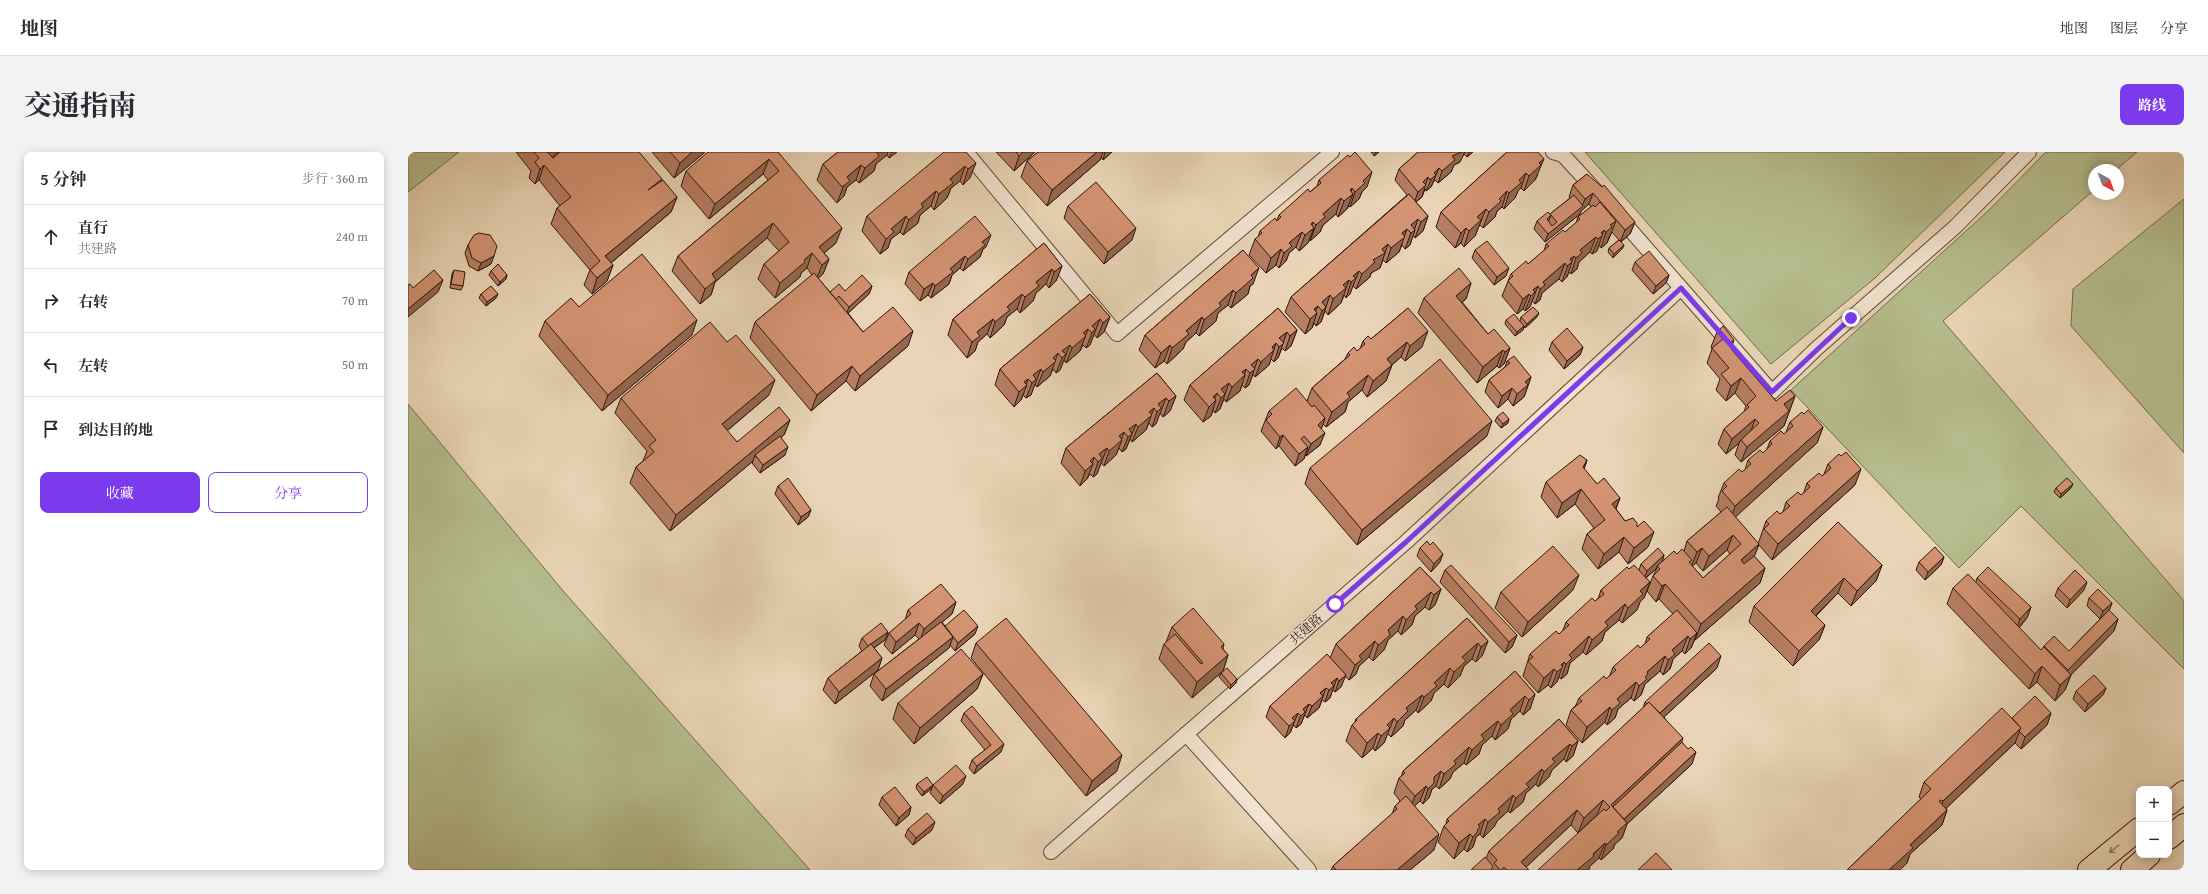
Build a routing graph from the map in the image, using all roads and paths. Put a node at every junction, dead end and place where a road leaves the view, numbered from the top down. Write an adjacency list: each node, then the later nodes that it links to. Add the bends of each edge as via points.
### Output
1 (966, 152): 2 (street, via 1117,334)
2 (1332, 152)
3 (1553, 152): 5 (street, via 1564,155)
4 (2029, 152): 5 (street, via 1955,227 1816,349 1772,392)
5 (1681, 288): 6 (street, 共建路, via 1406,542)
6 (1186, 734): 12 (street, 共建路); 14 (street)
7 (2184, 792): 8 (highway)
8 (2172, 802)
9 (2184, 825): 11 (highway)
10 (2136, 831): 15 (highway, one-way to 15)
11 (2172, 835)
12 (1051, 852)
13 (2146, 858): 16 (highway)
14 (1309, 870)
15 (2089, 870)
16 (2132, 870)

